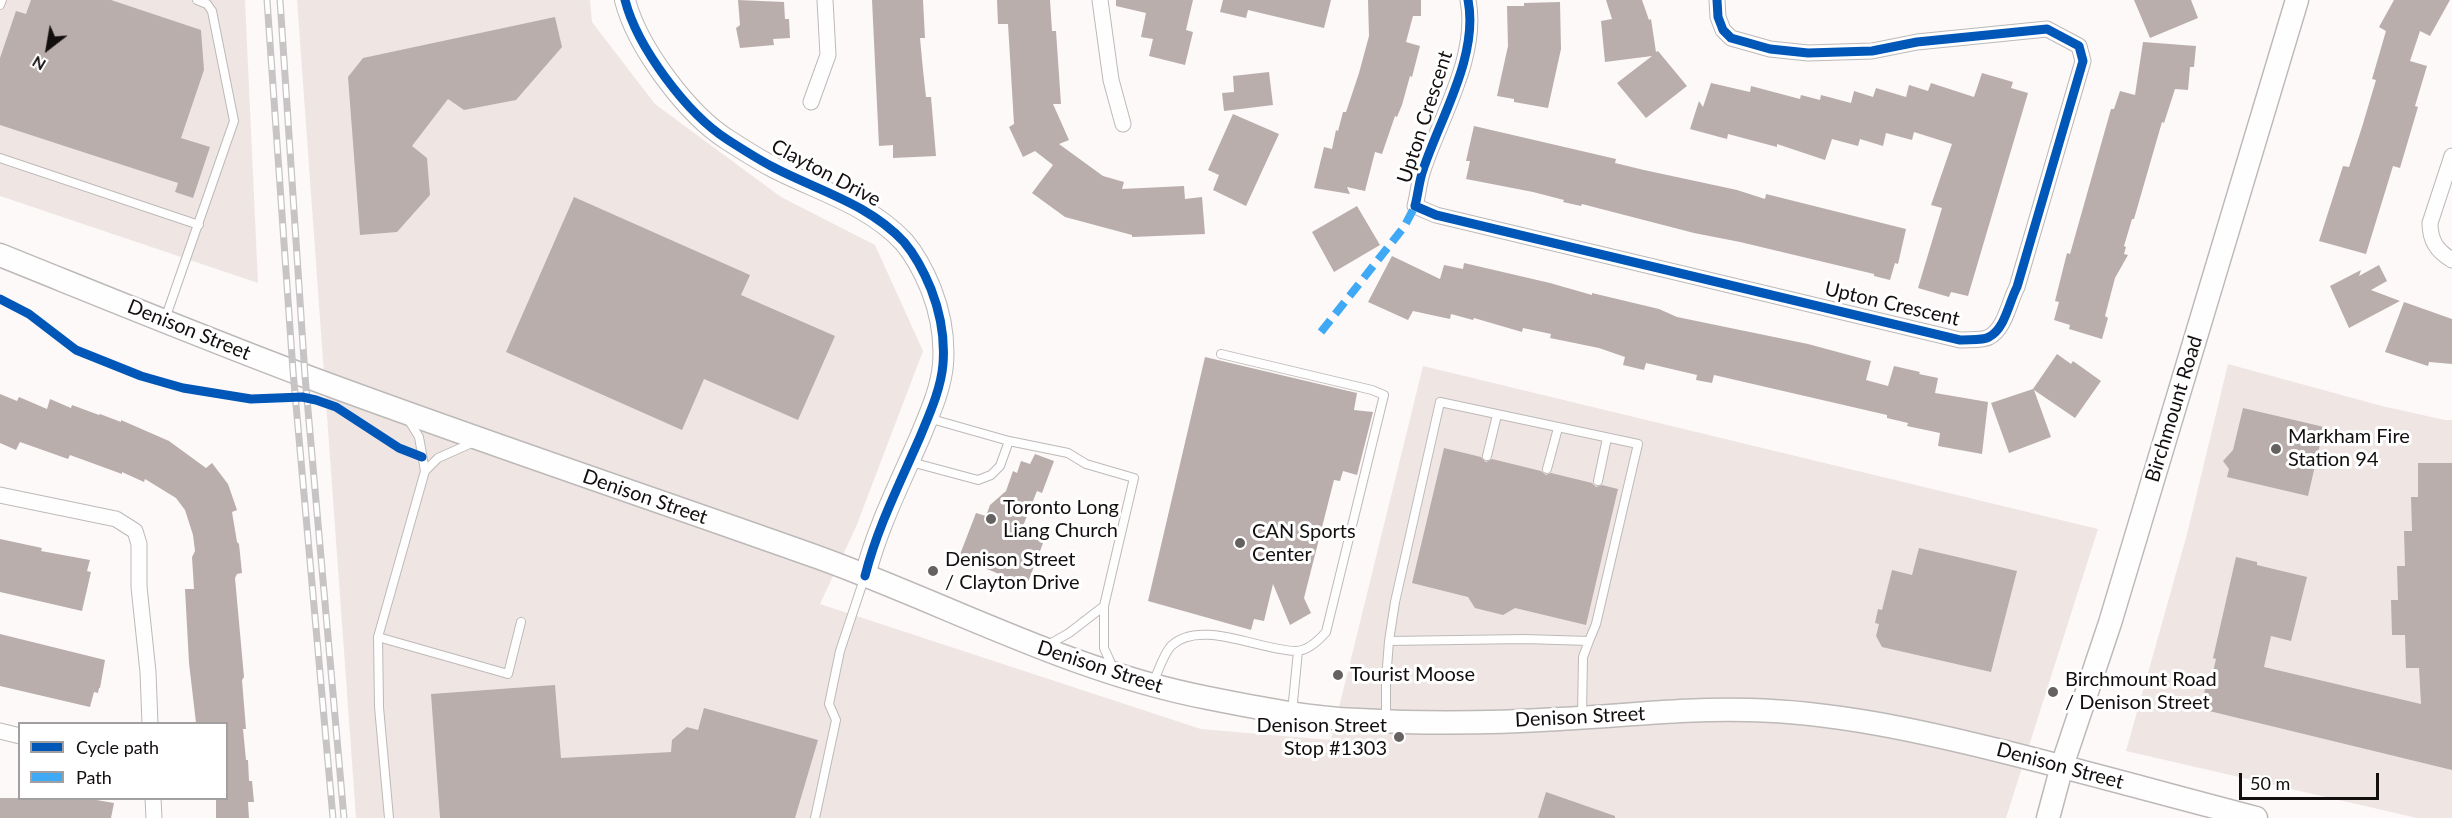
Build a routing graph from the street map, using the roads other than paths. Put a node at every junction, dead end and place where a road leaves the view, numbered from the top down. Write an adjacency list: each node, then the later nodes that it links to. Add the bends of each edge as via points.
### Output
1 (2, 0): 9 (lane)
2 (197, 0): 14 (lane, via 212,11 234,121)
3 (625, 0): 21 (street, Clayton Drive, via 642,39 665,76 694,112 725,139 770,166 848,201 904,242 922,268 938,308 943,339 943,365)
4 (825, 0): 10 (street, via 828,55)
5 (1100, 0): 11 (street, via 1111,80)
6 (1468, 0): 7 (street, Upton Crescent, via 1471,16 1467,50 1422,173 1415,207 1960,340 1988,338 2002,327 2083,61 2079,46 2047,29 1917,42 1872,51 1808,53 1770,49 1731,38 1723,30)
7 (1717, 0)
8 (2297, 0): 48 (main road, Birchmount Road, via 2113,612)
9 (0, 5)
10 (811, 102)
11 (1123, 124)
12 (2452, 156): 16 (street, via 2430,223 2438,251)
13 (0, 158): 14 (lane)
14 (199, 225): 17 (lane)
15 (0, 255): 17 (main road, Denison Street)
16 (2452, 260)
17 (164, 320): 19 (main road, Denison Street)
18 (1221, 354): 39 (lane, via 1384,395 1326,632 1317,643)
19 (402, 411): 24 (main road, Denison Street); 29 (lane, via 419,437)
20 (1497, 415): 22 (lane); 26 (lane); 36 (lane, via 1440,402)
21 (927, 418): 25 (lane); 27 (street, Clayton Drive)
22 (1557, 428): 23 (lane); 28 (lane)
23 (1607, 438): 30 (lane); 37 (lane, via 1638,444)
24 (481, 440): 29 (lane, via 451,450); 32 (main road, Denison Street)
25 (1009, 441): 27 (lane, via 1000,466 978,480); 33 (lane, via 1068,453 1086,464 1134,478)
26 (1487, 456)
27 (909, 462): 32 (street, Clayton Drive, via 873,544)
28 (1548, 469)
29 (425, 471): 35 (lane)
30 (1598, 481)
31 (0, 495): 45 (street, via 116,519 135,531)
32 (865, 576): 38 (main road, Denison Street); 52 (lane, via 840,651 829,704 836,720)
33 (1104, 606): 38 (lane); 40 (lane, via 1104,648)
34 (521, 622): 35 (lane, via 508,674)
35 (378, 636): 51 (lane)
36 (1389, 641): 37 (lane); 44 (lane)
37 (1589, 641): 43 (lane, via 1583,657)
38 (1040, 649): 40 (main road, Denison Street)
39 (1298, 651): 41 (lane, via 1204,634 1188,637 1170,648); 42 (lane)
40 (1116, 675): 41 (main road, Denison Street)
41 (1152, 685): 42 (main road, Denison Street)
42 (1292, 714): 44 (main road, Denison Street)
43 (1582, 718): 44 (main road, Denison Street); 48 (main road, Denison Street, via 1751,710 1825,717 1892,726)
44 (1386, 721)
45 (150, 722)
46 (0, 731): 47 (street)
47 (18, 736)
48 (2062, 766): 53 (main road, Birchmount Road); 54 (main road, Denison Street)
49 (153, 800): 50 (street)
50 (154, 818)
51 (388, 818)
52 (814, 818)
53 (2048, 818)
54 (2256, 818)

